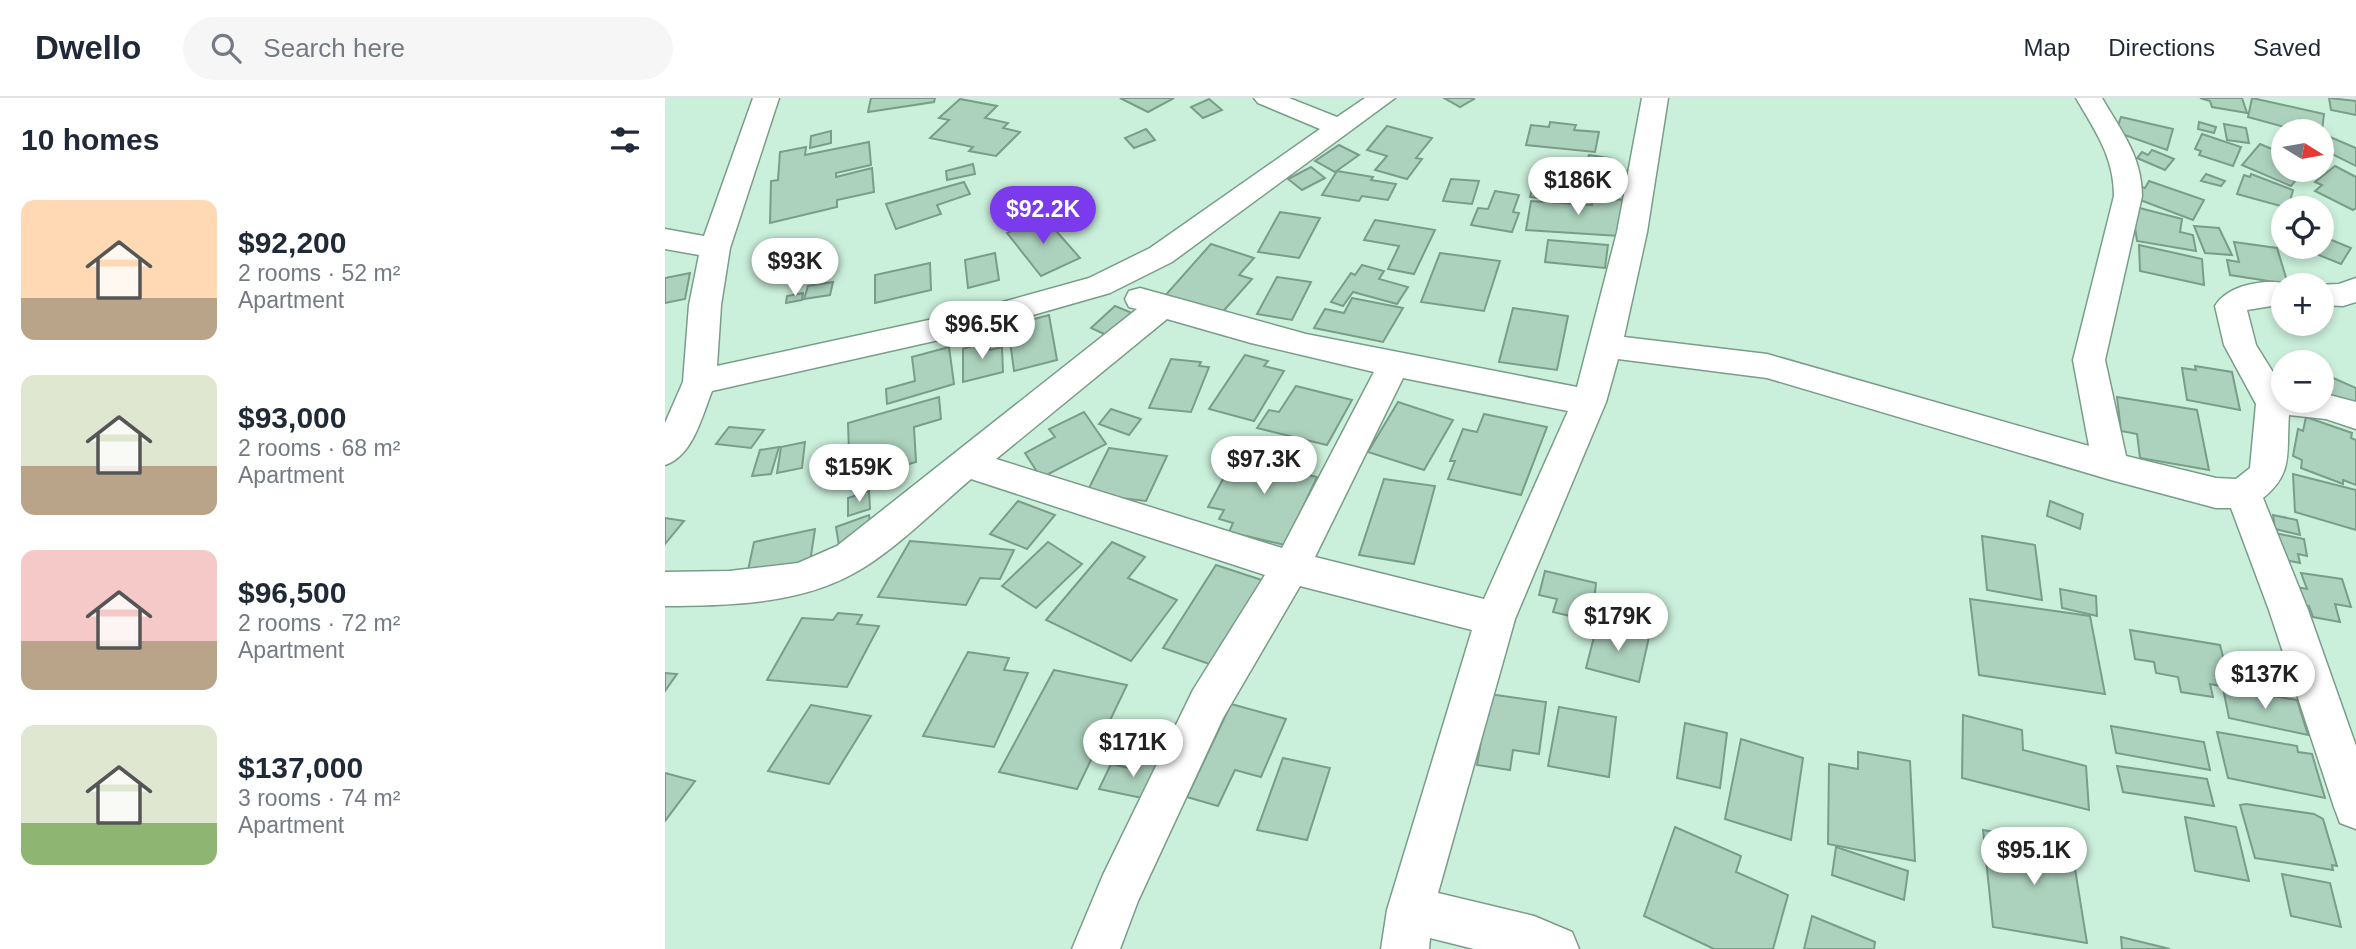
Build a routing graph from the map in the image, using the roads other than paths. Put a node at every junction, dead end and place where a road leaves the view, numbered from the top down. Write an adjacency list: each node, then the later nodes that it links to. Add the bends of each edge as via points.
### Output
1 (765, 98): 8 (street)
2 (1267, 98): 6 (street)
3 (1382, 98): 6 (street)
4 (1655, 98): 14 (street)
5 (2089, 98): 24 (street, via 2130,173 2129,196 2089,360)
6 (1341, 128): 9 (street, via 1161,255)
7 (665, 239): 8 (street)
8 (715, 248): 16 (street)
9 (1099, 286): 13 (street); 16 (street, via 970,323)
10 (2356, 289): 12 (street)
11 (2271, 294): 17 (street, via 2243,297 2231,306 2232,328 2243,355)
12 (2334, 295)
13 (1162, 306): 15 (street, via 1214,324); 23 (street)
14 (1606, 346): 18 (street); 24 (street, via 1767,366)
15 (1394, 363): 18 (street); 26 (street)
16 (700, 382): 22 (street)
17 (2271, 401)
18 (1589, 402): 28 (street)
19 (2334, 409): 21 (street)
20 (2272, 413): 25 (street, via 2267,475)
21 (2356, 416)
22 (665, 451)
23 (967, 464): 26 (street); 27 (street, via 850,557 802,579 729,588)
24 (2111, 466): 25 (street, via 2216,493)
25 (2243, 494): 29 (street, via 2299,634)
26 (1291, 567): 28 (street); 31 (street, via 1208,704)
27 (665, 589)
28 (1495, 619): 30 (street)
29 (2356, 807)
30 (1407, 930): 32 (street, via 1534,940)
31 (1096, 949)
32 (1555, 949)

